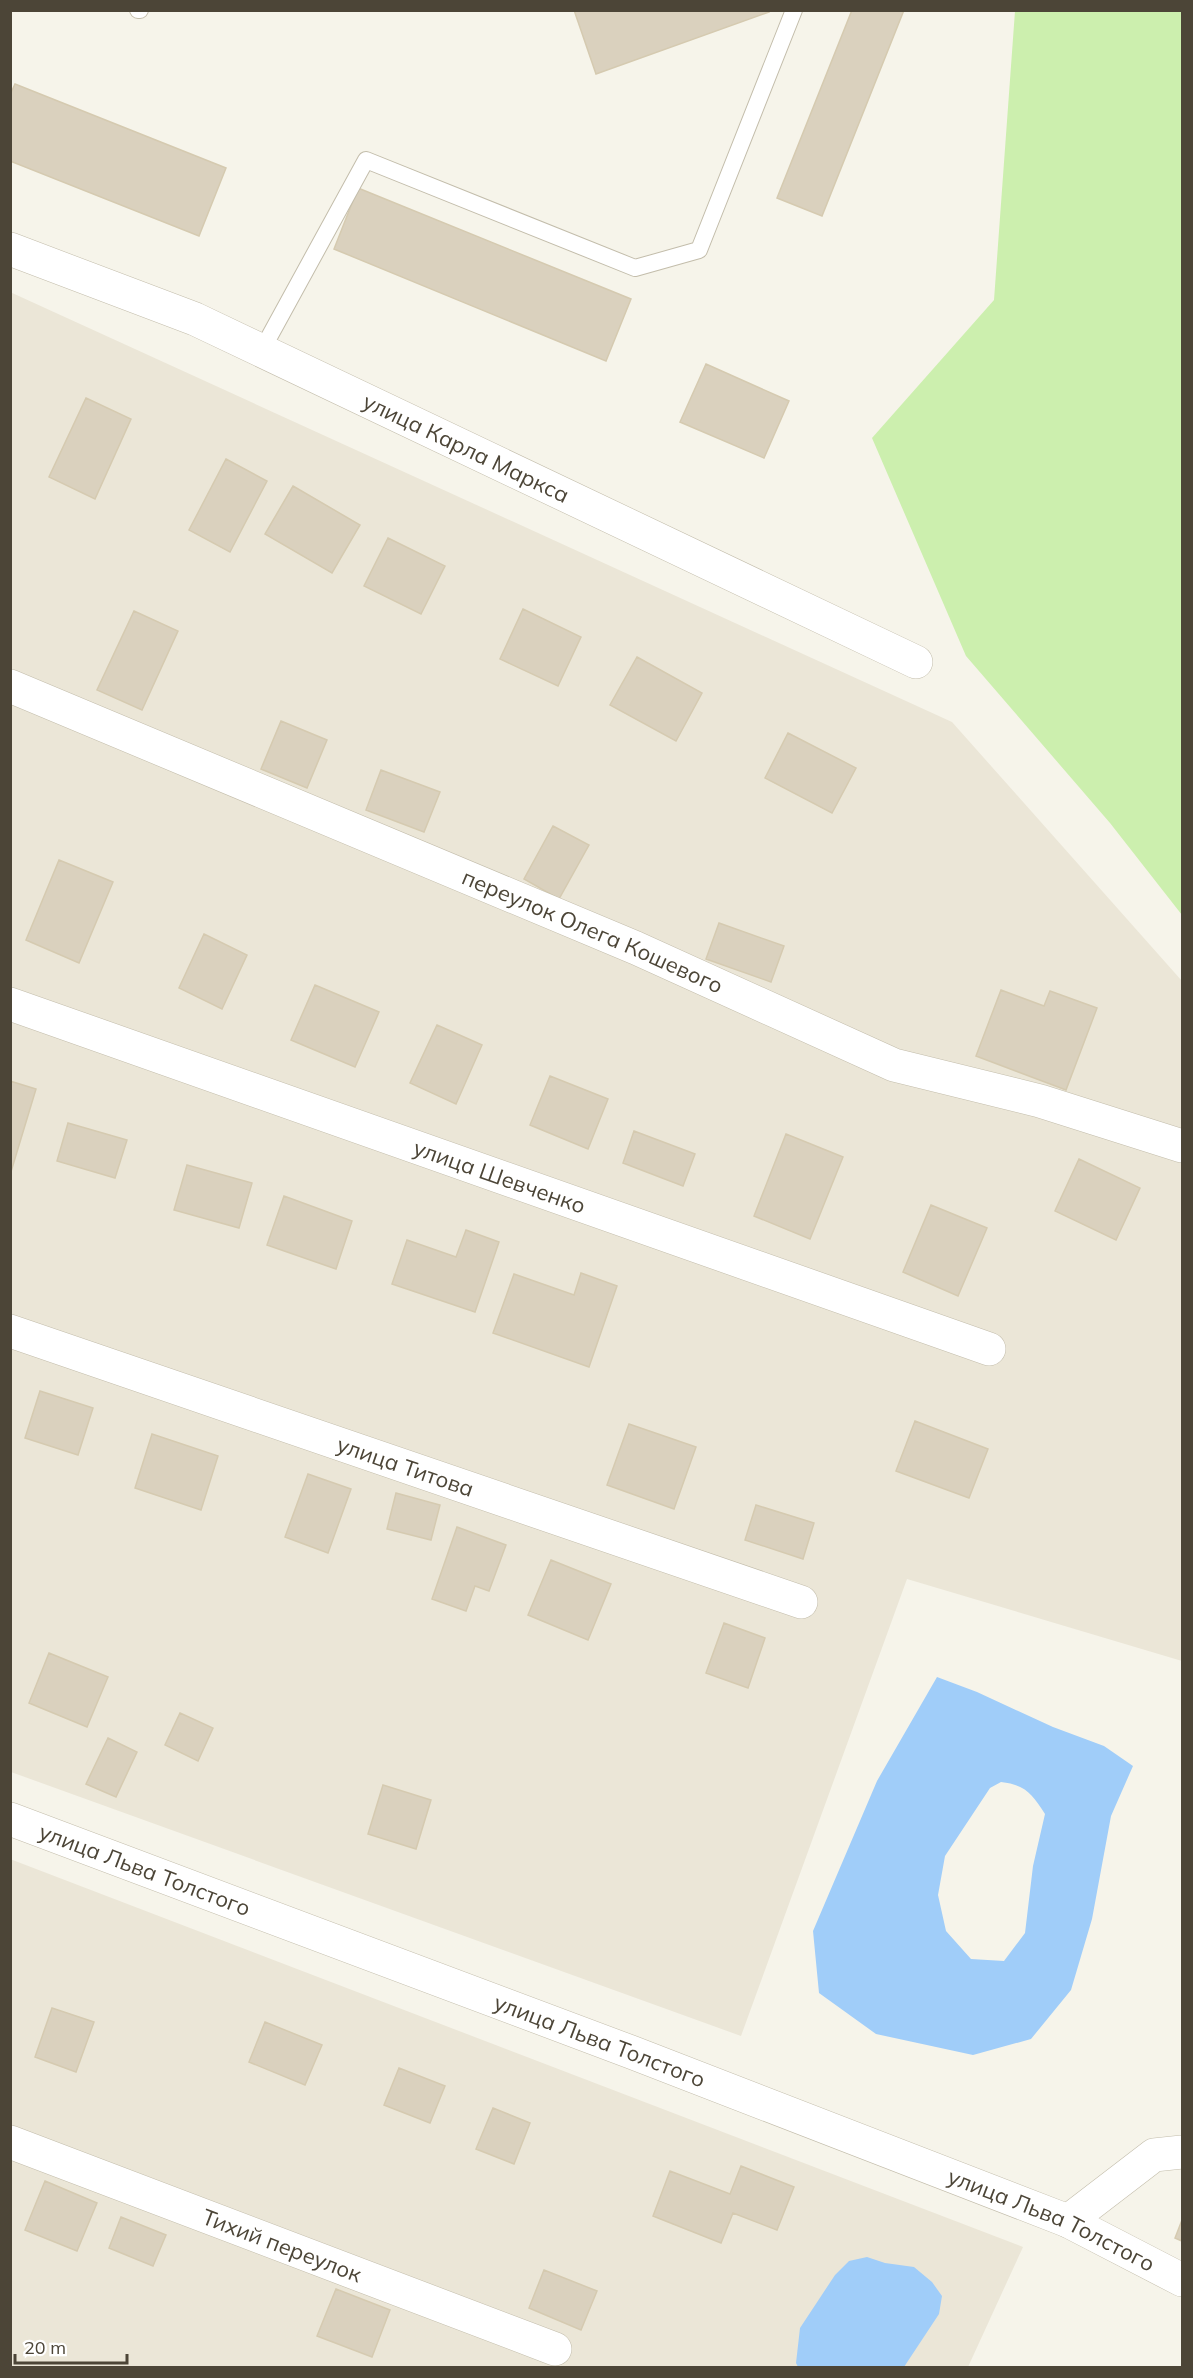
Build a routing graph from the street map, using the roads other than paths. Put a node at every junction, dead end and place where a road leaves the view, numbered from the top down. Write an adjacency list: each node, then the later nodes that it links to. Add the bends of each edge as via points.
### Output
1 (794, 10): 3 (lane, via 699,250 635,268 366,160)
2 (10, 249): 3 (street, улица Карла Маркса, via 195,319)
3 (262, 350): 4 (street, улица Карла Маркса)
4 (916, 662)
5 (10, 686): 7 (street, переулок Олега Кошевого, via 636,948 894,1065 1040,1101)
6 (10, 1004): 9 (street, улица Шевченко)
7 (1182, 1146)
8 (10, 1331): 10 (street, улица Титова)
9 (989, 1349)
10 (801, 1602)
11 (10, 1819): 14 (street, улица Льва Толстого)
12 (10, 2142): 16 (street, Тихий переулок)
13 (1182, 2151): 14 (street, via 1154,2155)
14 (1068, 2221): 15 (street, улица Льва Толстого)
15 (1182, 2280)
16 (555, 2349)

